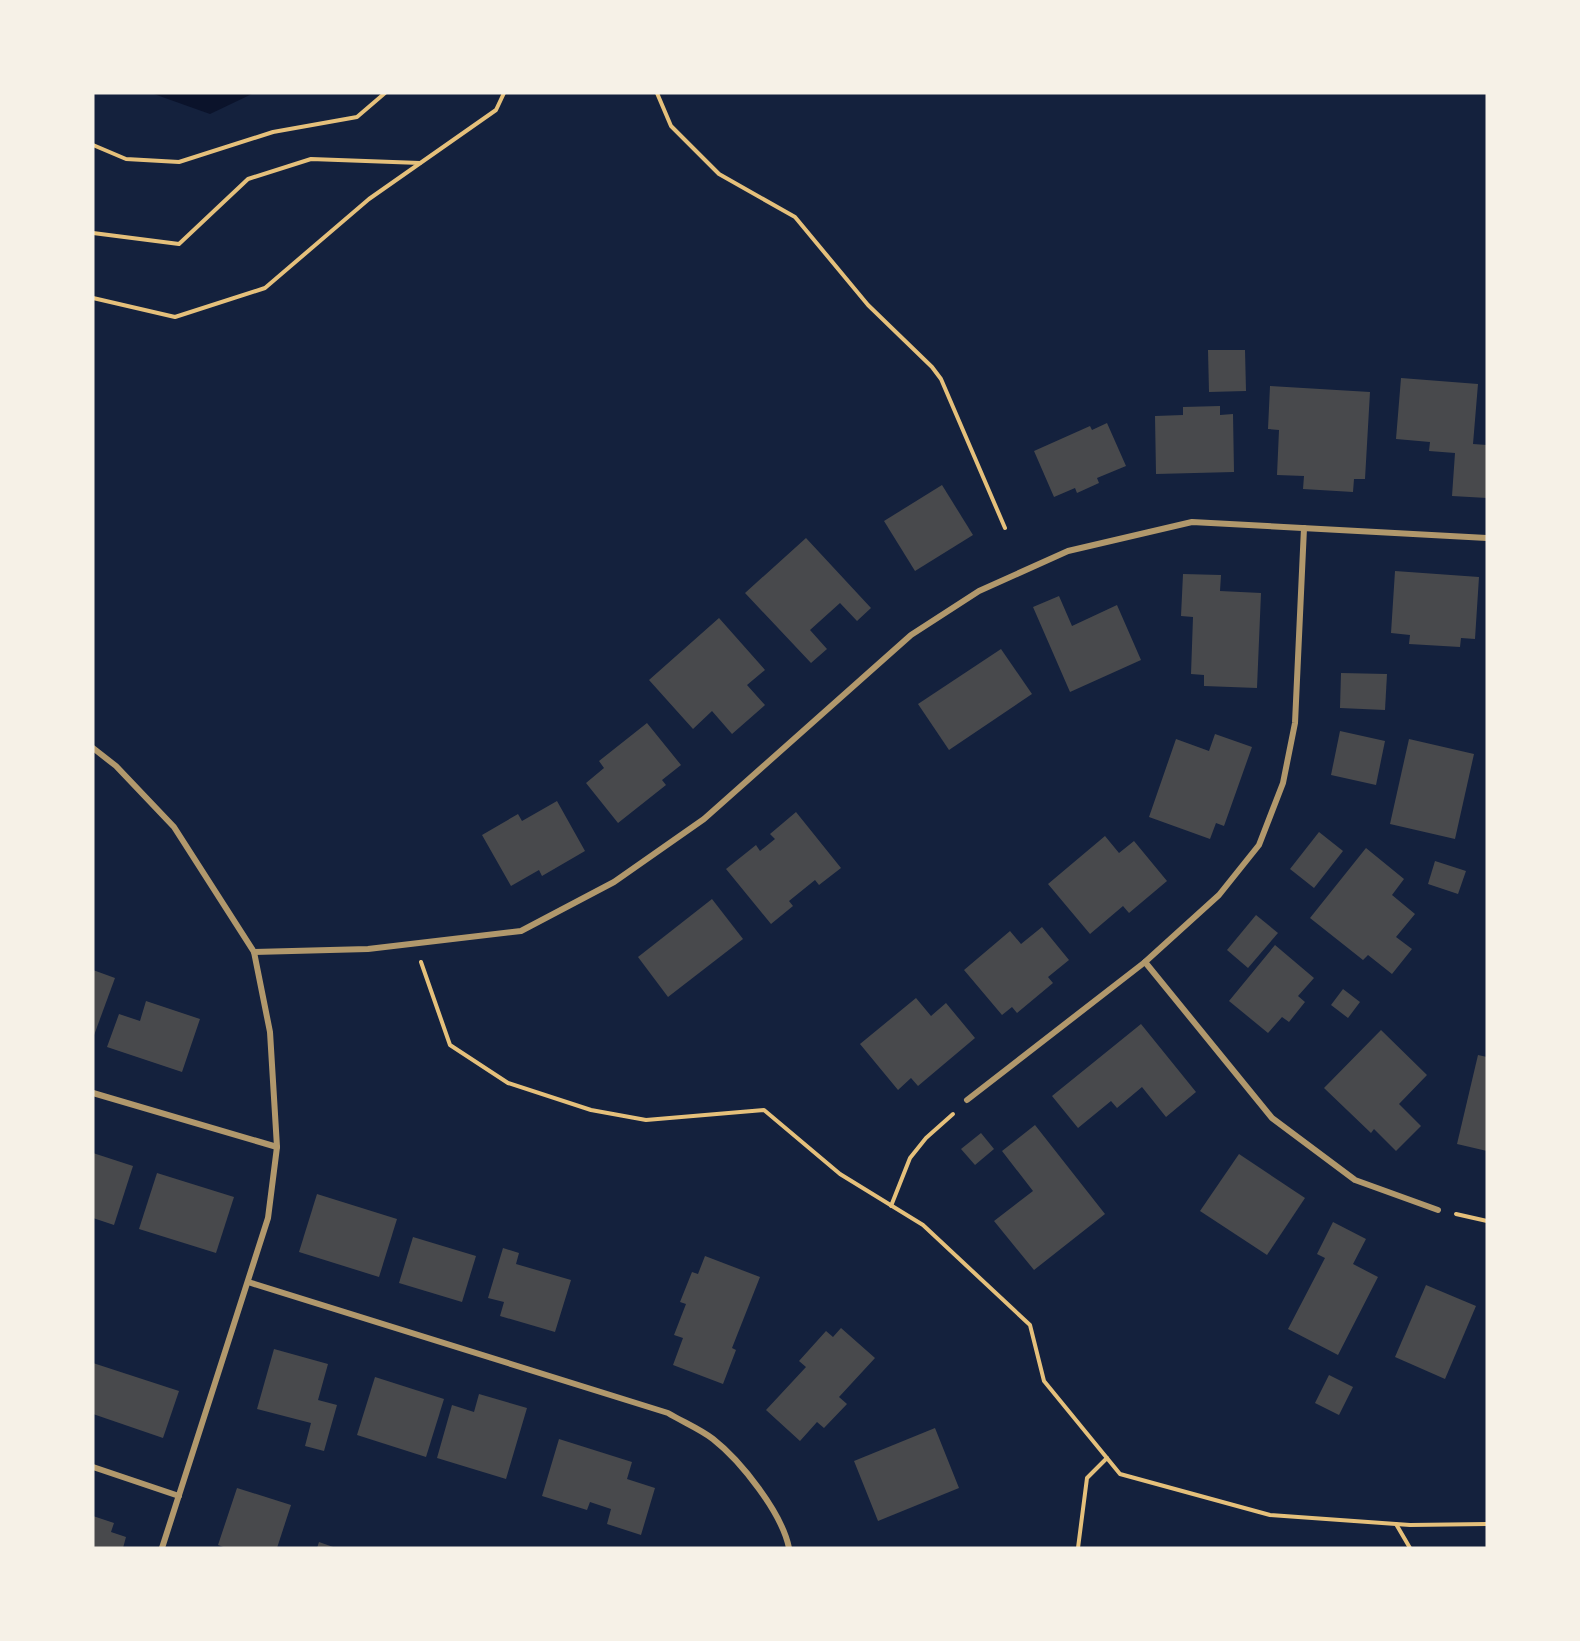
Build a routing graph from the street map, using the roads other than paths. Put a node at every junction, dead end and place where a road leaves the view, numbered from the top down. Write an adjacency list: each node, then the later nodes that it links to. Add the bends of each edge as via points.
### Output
1 (1304, 528): 2 (street); 4 (street, via 1192,522 1068,550 979,591 911,634 704,819 614,882 521,931 415,945); 5 (street, via 1295,723 1283,783 1259,845 1219,895)
2 (1487, 538)
3 (93, 748): 4 (street, via 116,766 174,827)
4 (254, 952): 8 (street, via 270,1032)
5 (1145, 962): 7 (street); 9 (street, via 1272,1118 1355,1180)
6 (93, 1093): 8 (street)
7 (967, 1100)
8 (277, 1147): 10 (street, via 268,1218)
9 (1438, 1210)
10 (248, 1282): 12 (street); 14 (street, via 668,1413 713,1439 756,1484)
11 (93, 1467): 12 (street)
12 (179, 1496): 13 (street)
13 (162, 1548)
14 (789, 1548)

